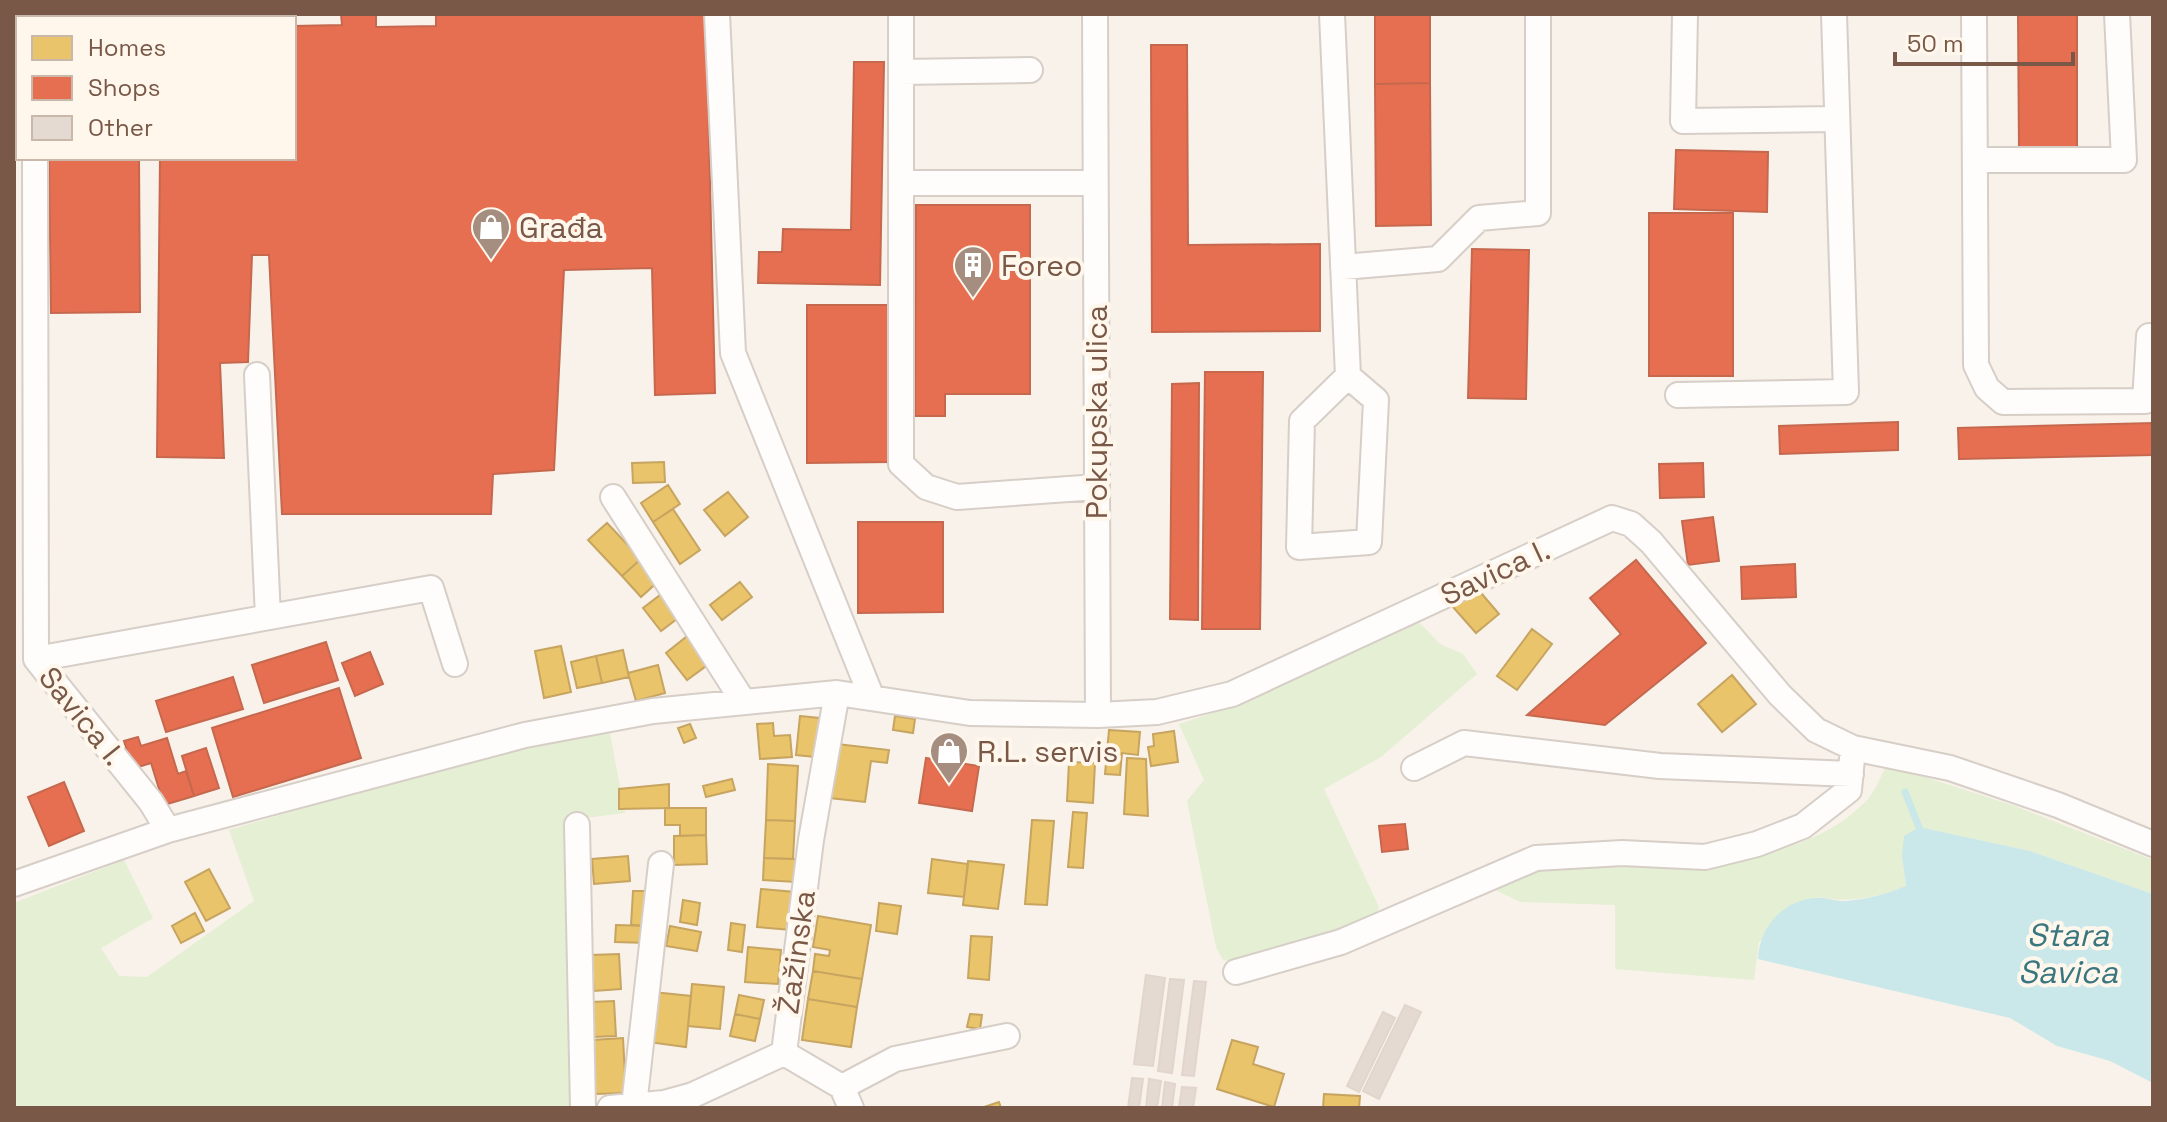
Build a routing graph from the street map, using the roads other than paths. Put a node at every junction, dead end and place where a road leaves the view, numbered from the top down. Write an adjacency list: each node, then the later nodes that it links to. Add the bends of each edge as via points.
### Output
1 (717, 14): 28 (street, via 733,353)
2 (901, 14): 11 (street)
3 (1095, 14): 16 (street, Pokupska ulica)
4 (1332, 14): 17 (street)
5 (1538, 14): 17 (street, via 1538,213 1479,218 1438,259)
6 (1685, 14): 12 (street, via 1683,121)
7 (1834, 14): 12 (street)
8 (1974, 14): 14 (street)
9 (2117, 14): 14 (street, via 2124,160)
10 (1030, 70): 11 (street)
11 (901, 72): 15 (street)
12 (1837, 119): 21 (street, via 1846,392)
13 (35, 160): 25 (street, Savica I.)
14 (1976, 160): 18 (street, via 1976,365 1987,388 2003,402 2145,401)
15 (901, 183): 16 (street); 22 (street, via 901,464 926,487 957,497)
16 (1095, 183): 22 (street, Pokupska ulica)
17 (1343, 267): 20 (street)
18 (2153, 336)
19 (257, 375): 24 (street)
20 (1348, 376): 20 (street, via 1302,421 1299,547 1369,542 1376,400)
21 (1678, 395)
22 (1097, 487): 30 (street, Pokupska ulica)
23 (613, 497): 29 (street)
24 (268, 617): 25 (street); 26 (street, via 431,588)
25 (36, 659): 35 (street, Savica I.)
26 (455, 664)
27 (837, 693): 28 (street, Savica I.); 29 (street, Savica I.); 41 (street, Žažinska, via 811,840)
28 (872, 698): 30 (street, Savica I., via 970,713)
29 (743, 701): 35 (street, Savica I., via 525,735)
30 (1098, 715): 31 (street, Savica I., via 1157,712 1232,694 1612,518 1631,524 1651,542 1816,730)
31 (1853, 748): 33 (street); 36 (street, Savica I., via 1950,768)
32 (1414, 768): 33 (street, via 1464,743 1660,766)
33 (1851, 774): 39 (street, via 1849,790 1833,805 1803,826 1757,844 1705,857 1622,853 1536,858 1341,942)
34 (577, 825): 44 (street)
35 (168, 830): 38 (street, Savica I.)
36 (2153, 844)
37 (661, 864): 43 (street)
38 (14, 884)
39 (1236, 972)
40 (1007, 1036): 42 (street, via 895,1059)
41 (784, 1053): 42 (street); 43 (street, Žažinska, via 693,1095)
42 (846, 1098)
43 (634, 1106): 45 (street, Žažinska)
44 (583, 1108)
45 (610, 1108)

